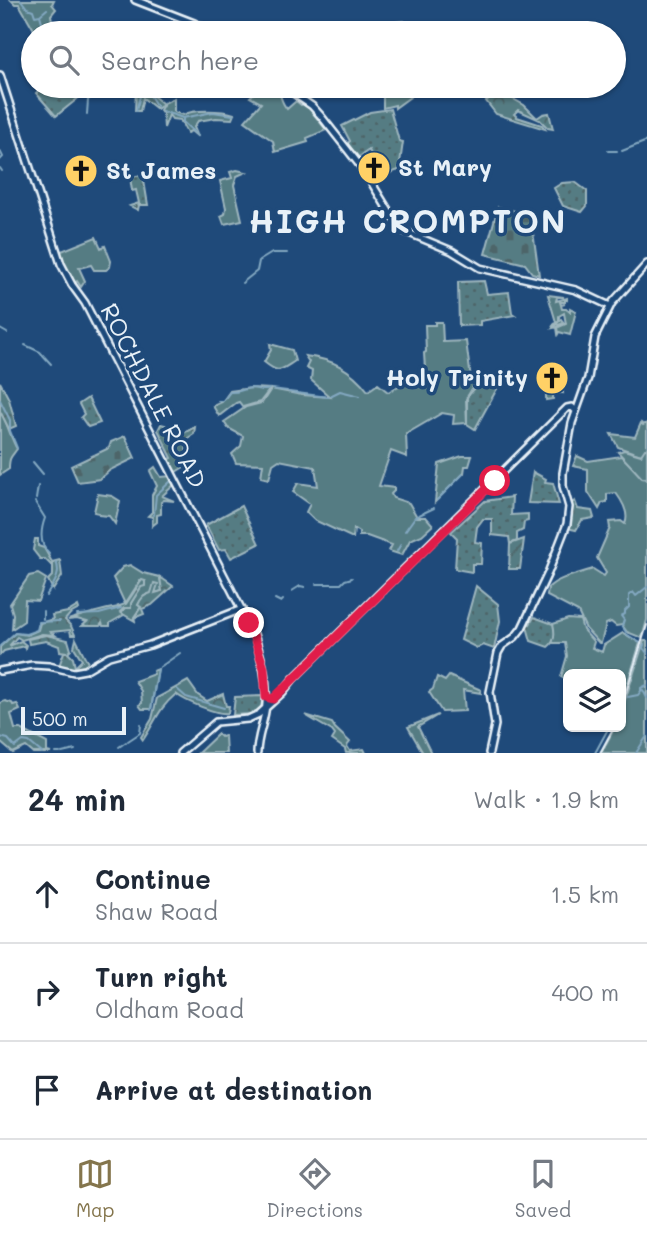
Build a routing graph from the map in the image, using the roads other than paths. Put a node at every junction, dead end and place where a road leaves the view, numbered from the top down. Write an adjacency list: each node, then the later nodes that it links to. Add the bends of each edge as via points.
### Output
1 (135, 0): 2 (main road)
2 (189, 21)
3 (0, 75): 10 (main road, ROCHDALE ROAD, via 66,276 85,303)
4 (301, 98): 6 (main road, via 313,106 365,172 404,231 480,268 576,290)
5 (647, 264): 6 (main road)
6 (610, 306): 7 (main road, via 595,337 587,383)
7 (571, 414): 8 (main road, via 560,418); 19 (main road, via 562,476 569,516 522,628 500,648 490,692 495,725)
8 (416, 558): 9 (main road); 12 (main road)
9 (408, 559)
10 (242, 609): 11 (main road, via 109,656 85,670 29,665); 13 (main road, ROCHDALE ROAD, via 256,637)
11 (0, 671)
12 (284, 689): 13 (main road); 14 (main road)
13 (268, 698): 14 (main road)
14 (264, 709): 15 (main road); 16 (main road)
15 (248, 718): 16 (main road); 17 (main road, via 216,722)
16 (261, 722): 18 (main road)
17 (180, 753)
18 (257, 753)
19 (489, 753)

